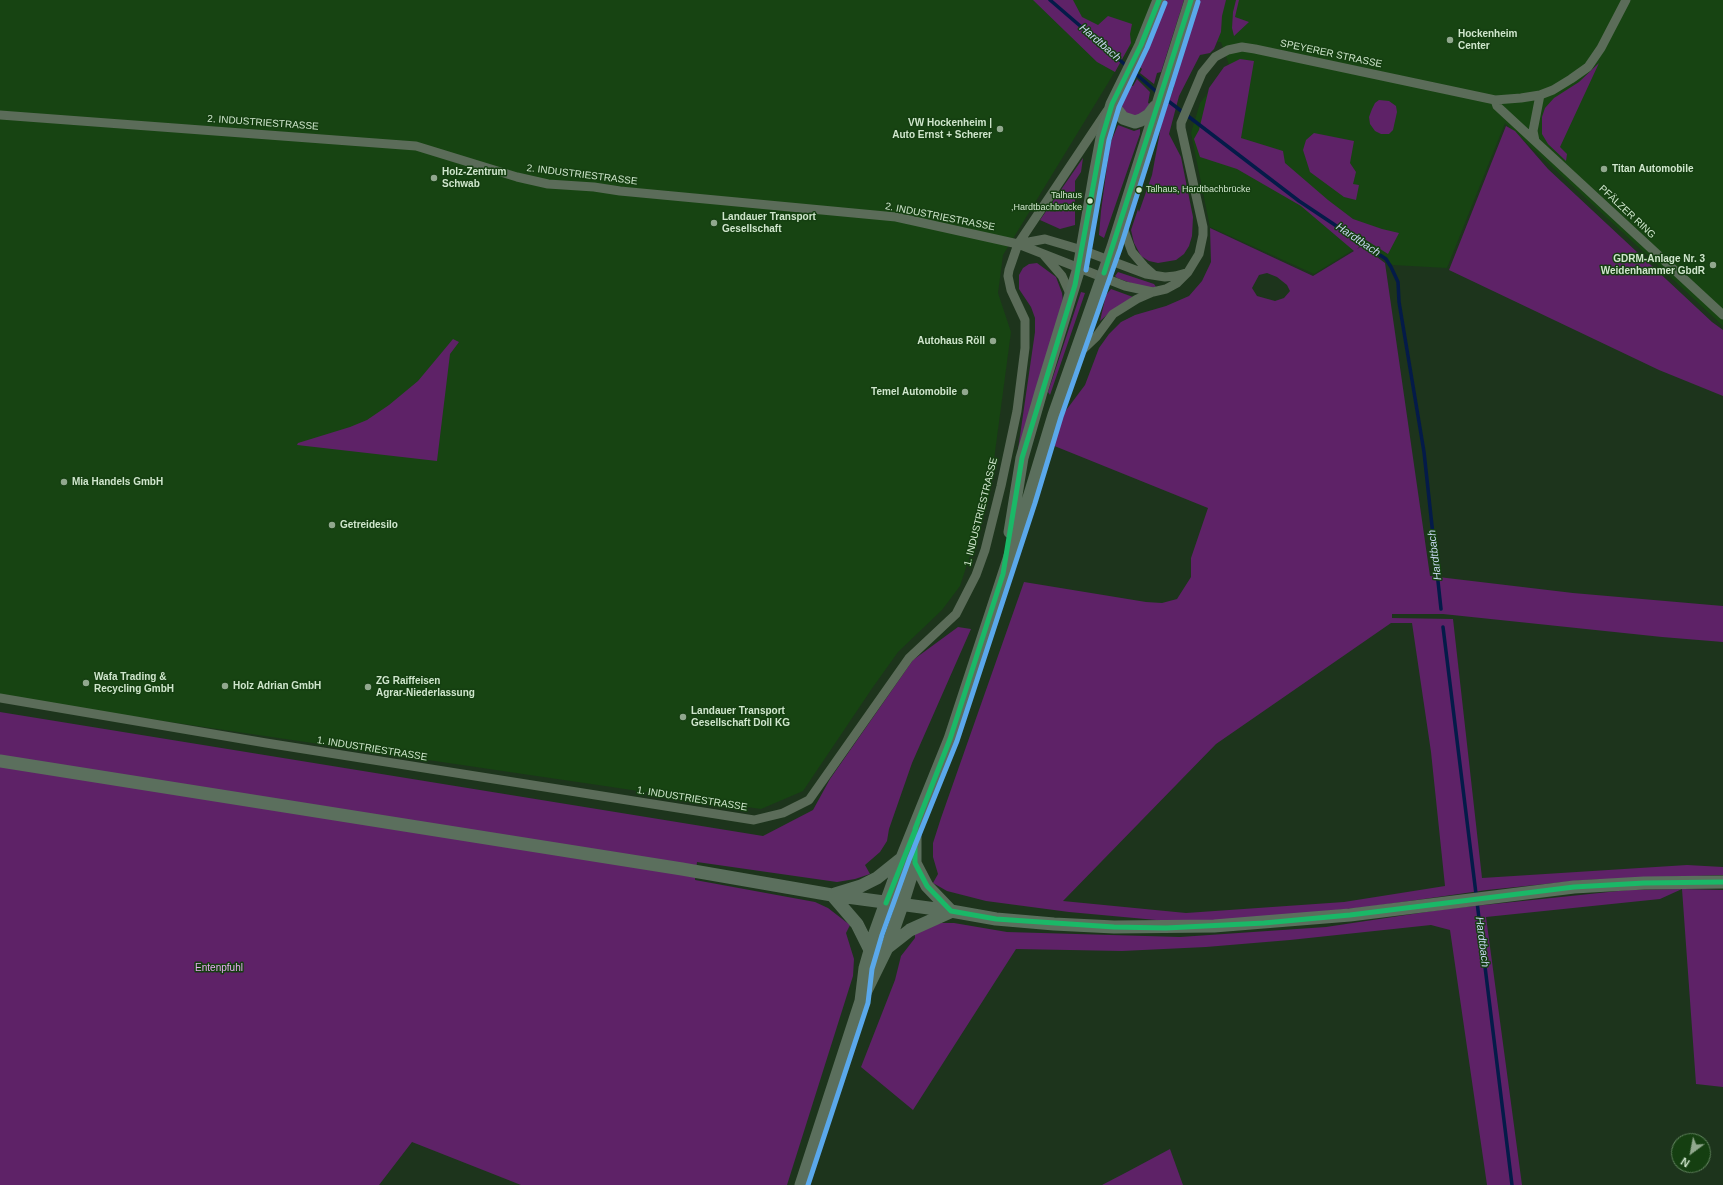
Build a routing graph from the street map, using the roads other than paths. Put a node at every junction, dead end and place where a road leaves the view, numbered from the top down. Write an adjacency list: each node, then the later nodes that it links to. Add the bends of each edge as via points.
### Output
1 (1159, 0): 6 (main road)
2 (1191, 0): 7 (main road)
3 (1626, 0): 4 (street, SPEYERER STRASSE, via 1591,63 1567,82)
4 (1540, 95): 5 (street, SPEYERER STRASSE); 9 (street, via 1533,131)
5 (1495, 100): 9 (street, PFÄLZER RING, via 1497,106); 16 (street, SPEYERER STRASSE, via 1255,49 1242,48 1221,53 1202,73 1180,128 1204,236 1199,254)
6 (1112, 104): 7 (main road, via 1123,118 1135,122 1149,115); 11 (street, 1. INDUSTRIESTRASSE); 12 (main road, via 1099,153)
7 (1158, 104): 10 (main road)
8 (0, 115): 11 (street, 2. INDUSTRIESTRASSE, via 416,146 536,182 896,217)
9 (1535, 141): 21 (street, PFÄLZER RING)
10 (1121, 222): 14 (main road); 17 (street, via 1132,252)
11 (1018, 244): 12 (street, via 1045,239); 13 (street, 2. INDUSTRIESTRASSE); 24 (street, 1. INDUSTRIESTRASSE, via 1008,276 1011,290 1025,320 1025,348 1017,411 1001,486 976,575 956,614 909,658 809,800 783,813 754,820)
12 (1082, 250): 14 (street); 15 (main road)
13 (1042, 253): 15 (street, 2. INDUSTRIESTRASSE); 20 (street, 2. INDUSTRIESTRASSE, via 1062,276)
14 (1108, 259): 17 (street); 18 (main road)
15 (1080, 268): 18 (street); 20 (main road)
16 (1188, 272): 17 (street, via 1175,276); 19 (street, SPEYERER STRASSE, via 1177,283)
17 (1155, 276)
18 (1102, 278): 19 (street); 22 (main road)
19 (1153, 292): 22 (street, SPEYERER STRASSE, via 1113,314 1096,337)
20 (1071, 297): 23 (main road, via 1022,458)
21 (1723, 315)
22 (1074, 358): 23 (main road)
23 (1003, 574): 26 (main road, via 950,739)
24 (0, 698)
25 (0, 761): 30 (main road)
26 (915, 829): 27 (main road); 28 (main road)
27 (902, 858): 30 (main road, via 877,878); 31 (main road)
28 (915, 863): 32 (main road); 33 (main road, via 927,886)
29 (1723, 882): 33 (main road, via 1644,883 1574,888 1279,922 1166,928 996,920)
30 (832, 895): 31 (main road); 35 (main road, via 857,924)
31 (886, 903): 32 (main road); 35 (main road)
32 (902, 905): 33 (main road); 34 (main road)
33 (951, 911): 34 (main road, via 910,930)
34 (887, 948): 36 (main road)
35 (870, 950): 36 (main road)
36 (861, 1001): 37 (main road)
37 (801, 1185)

